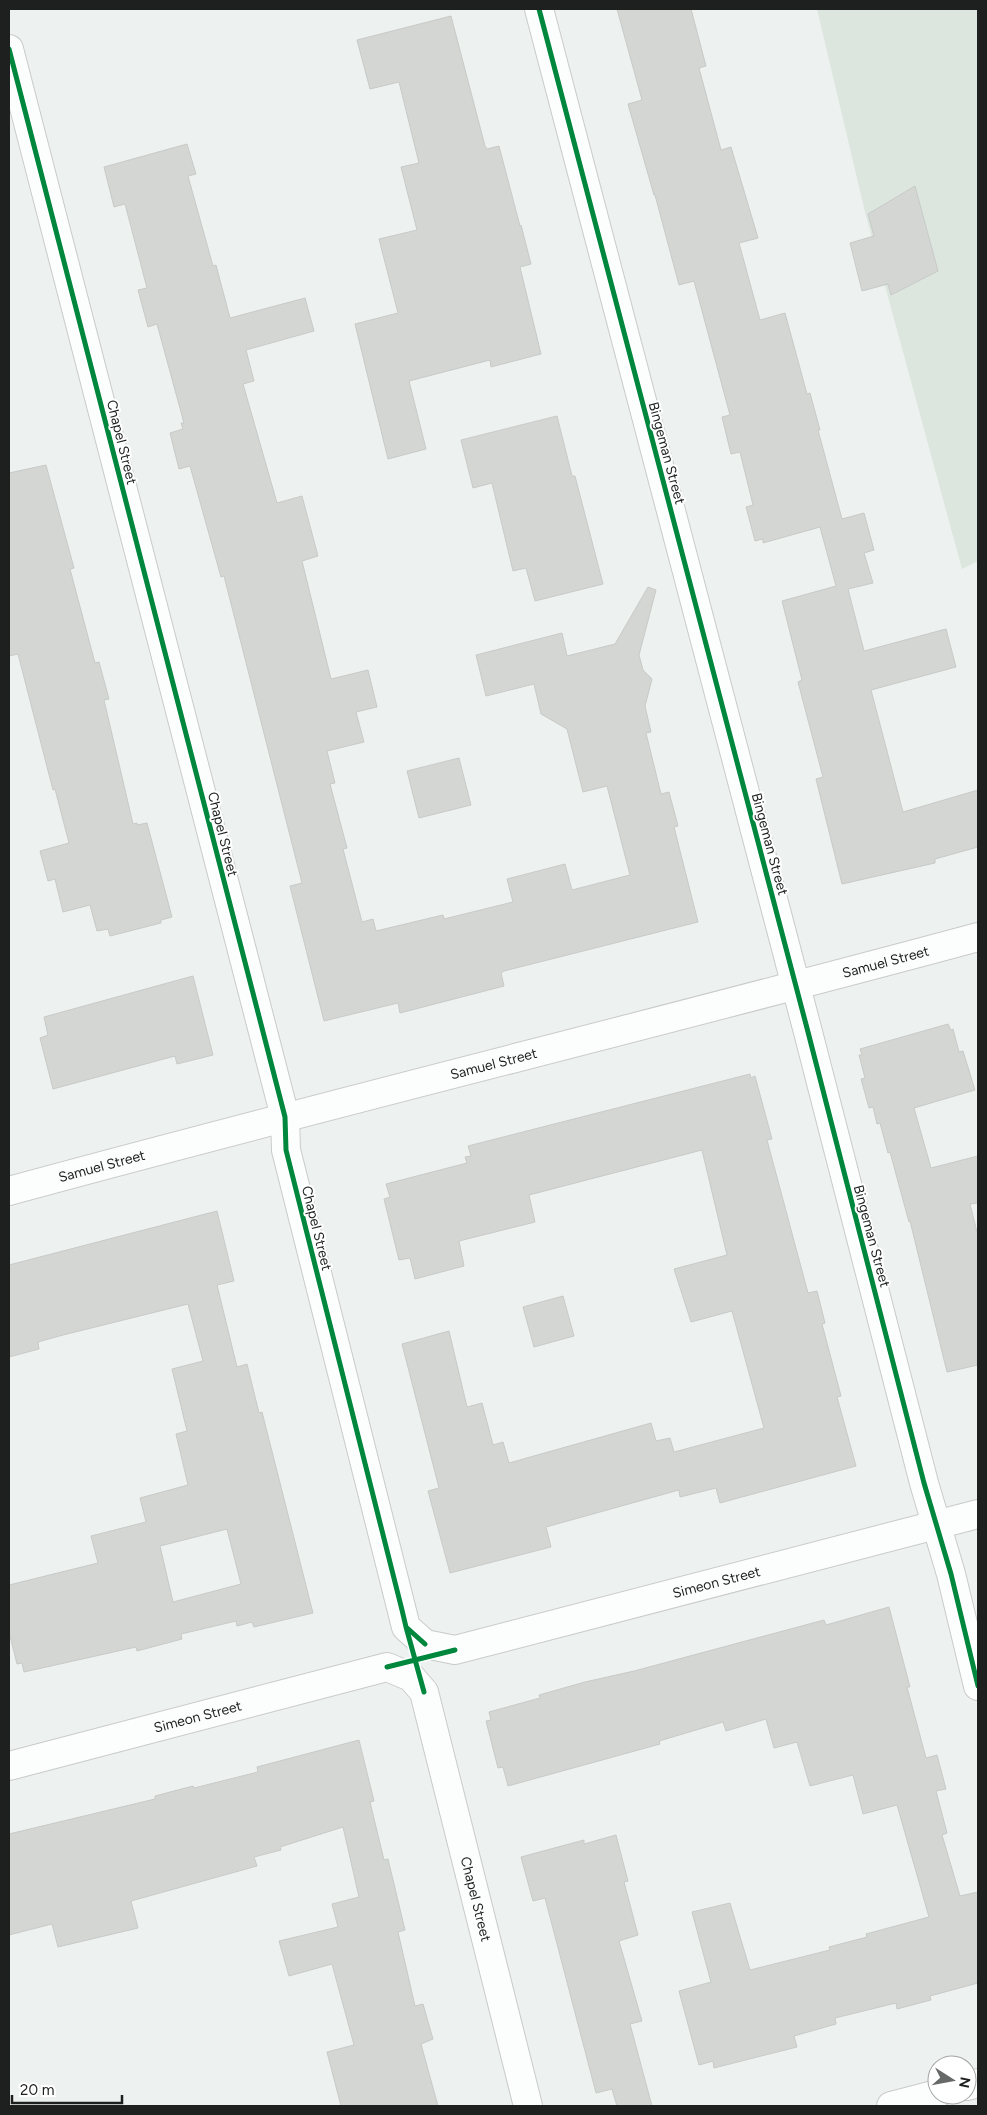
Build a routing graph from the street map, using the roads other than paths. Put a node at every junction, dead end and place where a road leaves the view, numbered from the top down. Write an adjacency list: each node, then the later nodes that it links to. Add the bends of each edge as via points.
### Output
1 (539, 9): 4 (street, Bingeman Street)
2 (9, 49): 5 (street, Chapel Street)
3 (978, 937): 4 (street, Samuel Street)
4 (795, 986): 5 (street, Samuel Street); 8 (street, Bingeman Street)
5 (285, 1116): 6 (street, Samuel Street); 9 (street, Chapel Street, via 286,1150 406,1627)
6 (9, 1191)
7 (978, 1514): 8 (street, Simeon Street)
8 (937, 1525): 9 (street, Simeon Street, via 455,1650); 11 (street, Bingeman Street)
9 (426, 1644)
10 (411, 1677): 12 (street, Simeon Street, via 387,1667); 14 (street, Chapel Street, via 424,1692)
11 (978, 1686)
12 (9, 1766)
13 (927, 2097): 15 (street)
14 (528, 2106)
15 (891, 2106)

